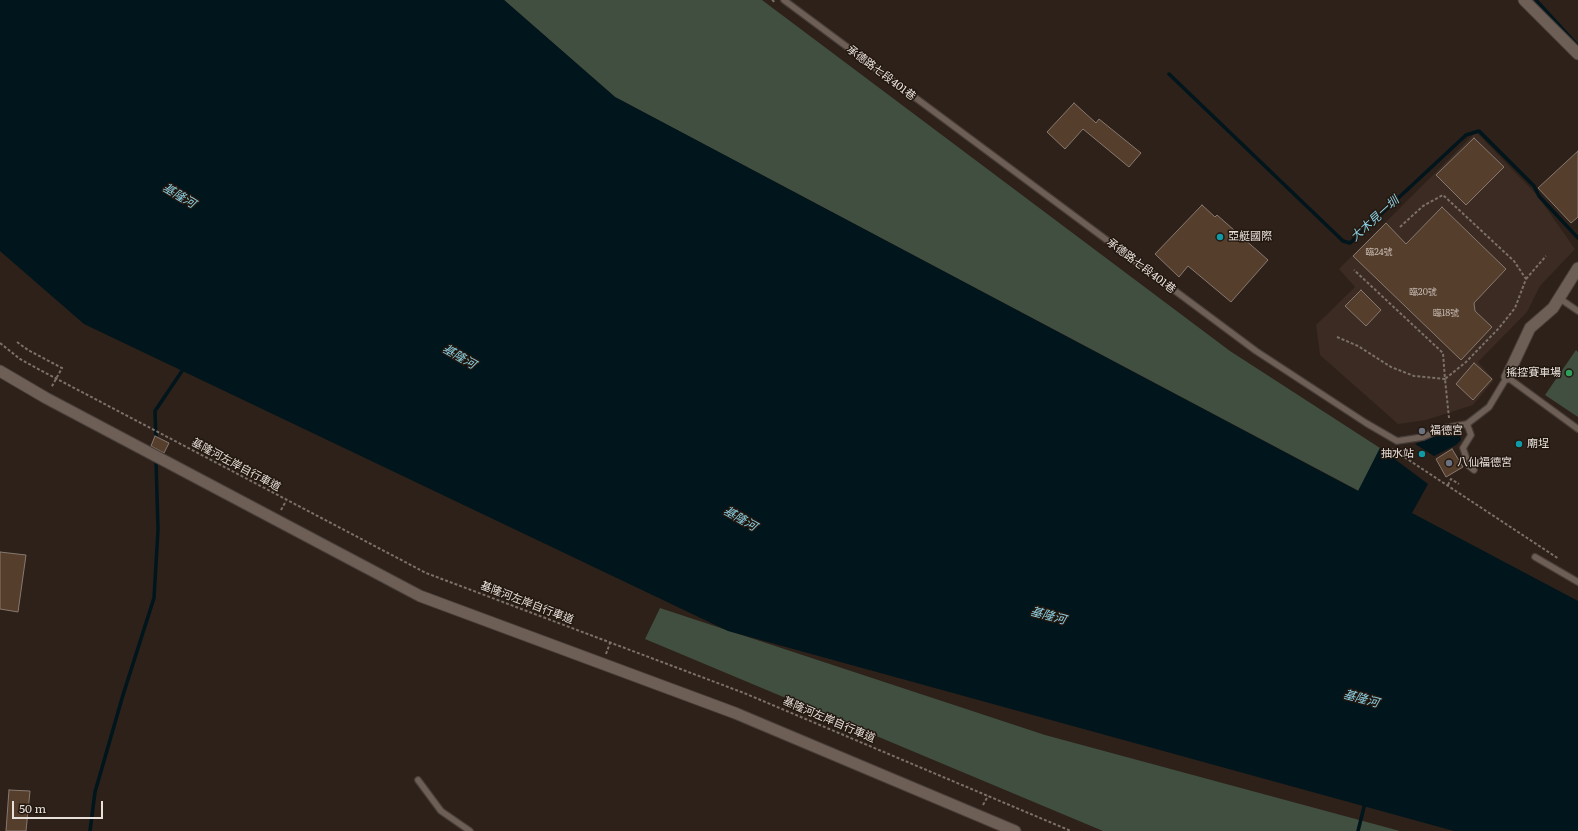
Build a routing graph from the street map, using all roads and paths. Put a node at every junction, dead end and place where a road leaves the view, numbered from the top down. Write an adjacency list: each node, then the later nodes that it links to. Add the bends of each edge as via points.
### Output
1 (784, 0): 19 (lane, 承德路七段401巷, via 1256,351 1366,423 1397,441 1423,438)
2 (1524, 0): 3 (street)
3 (1578, 54)
4 (1400, 227): 8 (path, via 1423,206 1443,196 1514,261)
5 (1546, 256): 8 (path)
6 (1578, 268): 9 (street)
7 (1354, 270): 17 (path, via 1442,353)
8 (1526, 279): 17 (path, via 1511,313 1466,362)
9 (1559, 298): 10 (lane); 15 (street, via 1553,308 1530,328)
10 (1578, 311)
11 (1337, 337): 17 (path, via 1358,346 1391,367 1414,376)
12 (17, 342): 16 (path, via 62,368)
13 (0, 343): 16 (path, 基隆河左岸自行車道, via 20,359)
14 (0, 371): 28 (street, via 53,402 420,596 735,713)
15 (1507, 377): 18 (lane, 承德路七段401巷, via 1489,407); 20 (lane)
16 (56, 379): 29 (path, 基隆河左岸自行車道, via 426,573 744,693)
17 (1445, 379): 19 (path)
18 (1467, 424): 19 (lane, 承德路七段401巷); 21 (lane, via 1471,434 1463,448 1469,466)
19 (1450, 427)
20 (1578, 429)
21 (1474, 470)
22 (1459, 484): 23 (path, via 1451,479)
23 (1447, 486)
24 (1535, 557): 25 (lane)
25 (1578, 582)
26 (418, 780): 27 (lane, via 441,811)
27 (470, 831)
28 (1015, 831)
29 (1071, 831)

